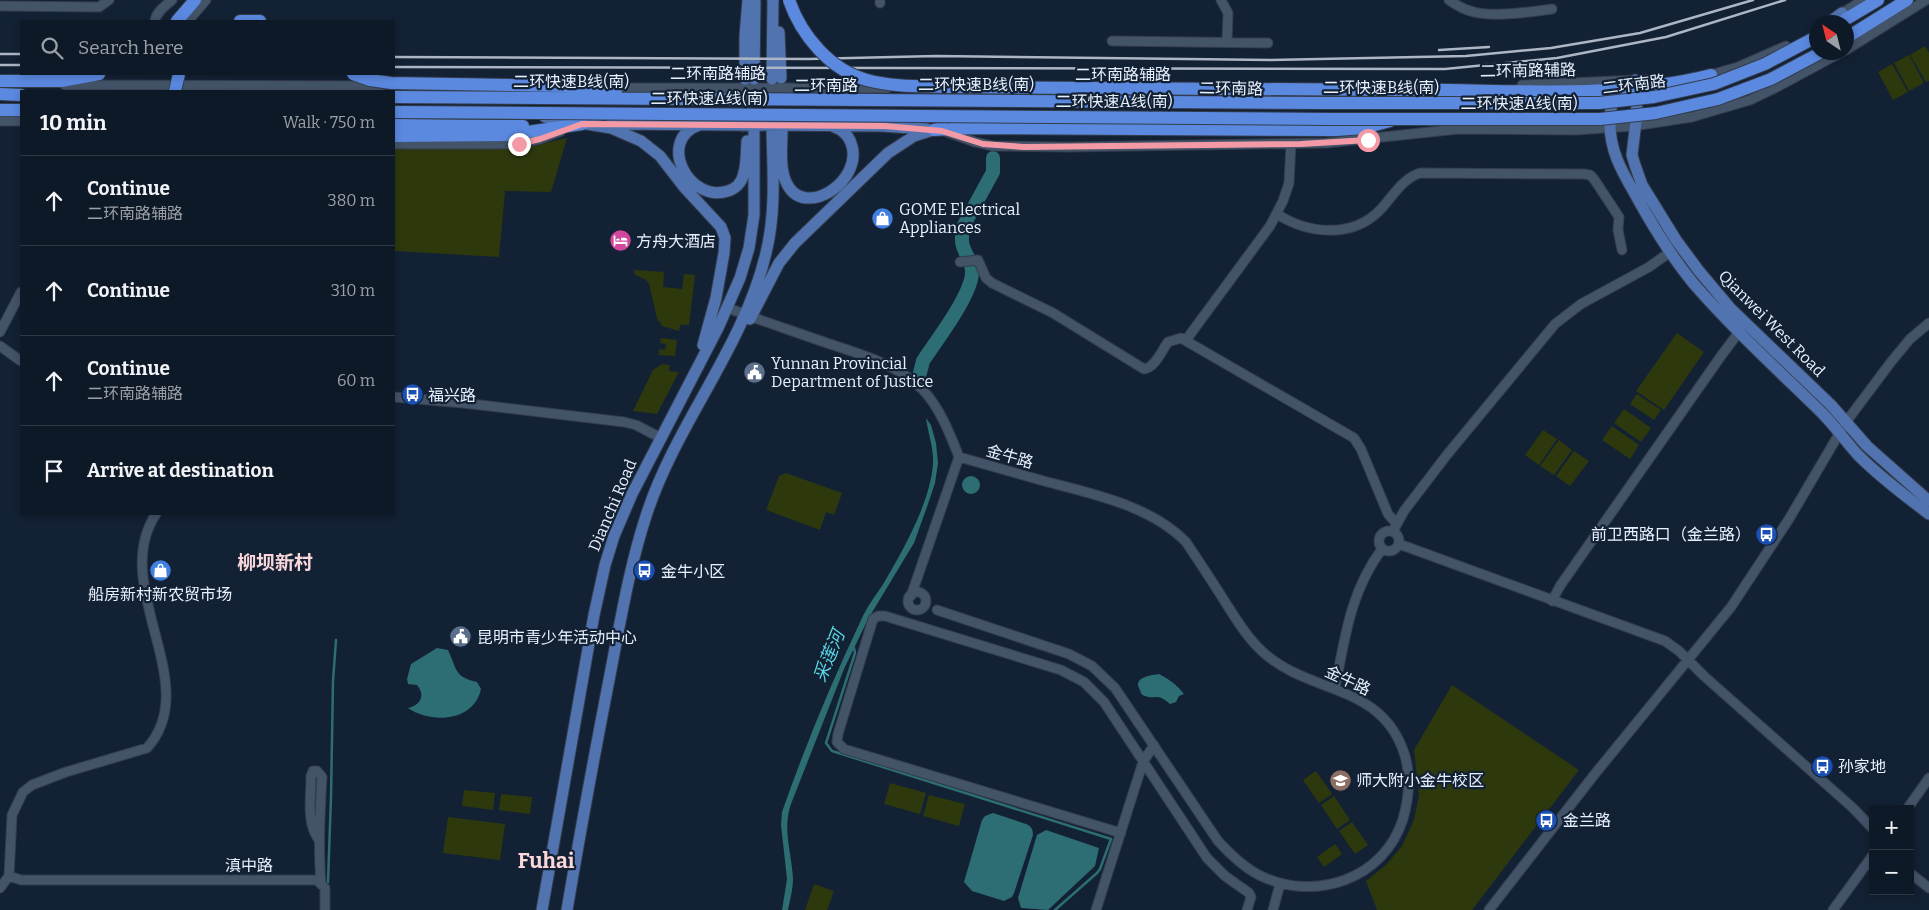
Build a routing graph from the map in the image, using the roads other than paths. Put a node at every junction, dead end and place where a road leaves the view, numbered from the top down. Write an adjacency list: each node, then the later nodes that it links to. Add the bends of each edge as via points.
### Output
1 (109, 0): 17 (street, via 99,7)
2 (172, 0): 22 (street)
3 (195, 0): 23 (highway)
4 (206, 0): 24 (street)
5 (748, 0): 6 (main road, via 745,36 749,79)
6 (754, 0)
7 (775, 0): 41 (main road)
8 (789, 0): 43 (highway, bridge, via 801,26 824,55 849,73 873,81 927,86)
9 (1221, 0): 29 (street, via 1228,13)
10 (1449, 0): 18 (street, via 1474,13)
11 (1863, 0): 19 (street)
12 (1878, 0): 20 (highway)
13 (1881, 0): 21 (main road)
14 (1902, 0): 25 (main road)
15 (1907, 0): 26 (highway)
16 (1926, 0): 33 (street)
17 (0, 6)
18 (1552, 9)
19 (1847, 15)
20 (1850, 15)
21 (1851, 15)
22 (155, 20)
23 (178, 20)
24 (189, 20)
25 (1854, 31)
26 (1854, 31)
27 (1809, 34): 40 (street, via 1754,61)
28 (1112, 41): 29 (street)
29 (1227, 42): 32 (street)
30 (1809, 42): 47 (main road, 二环南路, via 1752,72 1714,86 1678,95)
31 (1809, 42): 54 (highway, 二环快速B线(南), bridge, via 1732,77 1690,90 1647,98 1584,104)
32 (1268, 43)
33 (1854, 45)
34 (1809, 56): 47 (main road, 二环南路, via 1730,92 1693,103)
35 (1809, 59): 62 (highway, 二环快速A线(南), bridge, via 1731,95 1656,113 1576,120)
36 (1827, 60): 69 (street, via 1750,100 1692,117)
37 (94, 75): 42 (highway, via 66,80)
38 (179, 75): 44 (highway, bridge)
39 (356, 75): 51 (highway, bridge, via 391,83 567,86)
40 (1711, 75): 47 (highway)
41 (777, 78)
42 (0, 83): 47 (street, 二环南路辅路, via 1212,90 1498,86)
43 (1250, 88): 45 (highway, bridge); 52 (highway, bridge)
44 (176, 90)
45 (1405, 90): 47 (highway, via 1620,89); 52 (highway, bridge, via 1372,91)
46 (0, 95): 48 (highway)
47 (1636, 95): 57 (main road, 二环南路); 57 (main road, via 1620,95 1614,100); 69 (main road, Qianwei West Road)
48 (20, 96)
49 (395, 98): 51 (highway, 二环快速B线(南), bridge)
50 (395, 98): 57 (main road, 二环南路, via 1371,105)
51 (661, 98): 53 (highway, 二环快速B线(南), bridge)
52 (1330, 98): 53 (highway, bridge); 54 (highway, bridge)
53 (1285, 102): 54 (highway, 二环快速B线(南), bridge)
54 (1394, 103)
55 (0, 109): 56 (highway)
56 (20, 109)
57 (1611, 110): 61 (main road, 二环南路, via 1553,117); 70 (main road, Qianwei West Road)
58 (395, 111): 62 (highway, 二环快速A线(南), bridge)
59 (395, 111): 60 (main road, 二环南路)
60 (497, 111): 61 (main road, 二环南路); 65 (main road)
61 (1006, 114): 71 (main road)
62 (1416, 119): 71 (highway, bridge, via 1347,130)
63 (0, 120): 64 (street)
64 (20, 121)
65 (582, 124): 66 (main road); 72 (highway); 74 (street, via 519,144); 90 (main road, via 618,130 647,144 723,232 724,253 712,313)
66 (701, 124): 68 (main road); 80 (main road, Dianchi Road, via 682,138 679,160 691,181 712,192 728,191 741,182 750,132 755,193 753,226)
67 (395, 125): 72 (highway)
68 (831, 125): 71 (main road); 83 (main road, via 850,140 852,164 846,178 837,187 813,198 796,194 787,184 777,131 771,229)
69 (1636, 126): 70 (street); 92 (main road, Qianwei West Road, via 1632,155 1642,185 1676,240 1731,309)
70 (1610, 128): 75 (street, via 1458,130 1348,142); 78 (main road, Qianwei West Road, via 1615,156 1622,171)
71 (934, 130): 75 (street, via 983,144 1007,147); 83 (main road, via 914,136 888,152 795,242 779,262 759,302)
72 (501, 131): 73 (highway)
73 (395, 136)
74 (395, 144)
75 (1291, 144): 76 (street, via 1289,183)
76 (1277, 214): 77 (street, via 1303,227 1340,230 1372,217 1405,180 1420,173 1584,174 1594,179 1619,217); 87 (street)
77 (1622, 250)
78 (1670, 252): 86 (main road, Qianwei West Road, via 1692,282); 99 (street, via 1581,304 1555,324 1446,456)
79 (960, 262): 87 (street, via 978,260 986,278 992,283 1053,313 1144,369 1152,365 1168,342 1181,338)
80 (736, 289): 82 (main road, Dianchi Road); 83 (main road, via 736,302)
81 (20, 294): 85 (street)
82 (728, 308): 83 (street); 90 (main road, Dianchi Road)
83 (748, 314): 95 (street, via 902,373 932,400); 127 (main road, Dianchi Road, via 660,478 647,512 618,632)
84 (1929, 323): 92 (street, via 1891,362)
85 (0, 332)
86 (1739, 332): 93 (main road, Qianwei West Road); 105 (street)
87 (1186, 340): 99 (street, via 1354,438)
88 (0, 346): 89 (street)
89 (20, 360)
90 (686, 389): 94 (main road, Dianchi Road)
91 (395, 397): 94 (street, via 624,422)
92 (1846, 422): 93 (street); 96 (main road, Qianwei West Road, via 1867,446)
93 (1839, 433): 97 (main road, Qianwei West Road, via 1901,493); 109 (street, via 1789,519 1731,607)
94 (660, 438): 126 (main road, Dianchi Road, via 621,519 603,571)
95 (959, 457): 102 (street); 110 (street, 金牛路, via 1096,495 1160,521 1186,542 1243,629 1264,653 1293,673)
96 (1929, 501)
97 (1929, 514)
98 (155, 515): 119 (street, via 144,536 142,576 166,687 161,722 147,748 66,772 32,785 23,792 12,815)
99 (1395, 528): 100 (street); 101 (street, via 1380,536 1378,541)
100 (1398, 544): 101 (street, via 1390,551); 105 (street)
101 (1382, 549): 110 (street, via 1370,565 1347,621)
102 (918, 575): 103 (street); 104 (street)
103 (910, 596): 104 (street, via 918,592); 106 (street, via 908,603)
104 (925, 596): 106 (street, via 924,607); 107 (street)
105 (1552, 601): 109 (street, via 1666,641)
106 (914, 610): 107 (street); 108 (street)
107 (937, 610): 111 (street, 金牛路, via 1069,654 1092,666 1115,688)
108 (905, 622): 112 (street, via 1076,677 1104,702); 116 (street, via 885,616 873,619 838,734 838,742 844,749)
109 (1688, 660): 115 (street); 131 (street)
110 (1335, 688): 122 (street, 金牛路, via 1372,708 1392,728 1405,755 1408,770 1406,809 1388,848 1365,870 1350,879 1337,884 1306,887)
111 (1154, 745): 112 (street); 122 (street, 金牛路, via 1224,847 1249,869)
112 (1143, 762): 116 (street); 129 (street, via 1207,858 1249,893)
113 (1929, 778): 114 (street)
114 (1910, 805)
115 (1869, 825)
116 (1121, 833): 128 (street)
117 (319, 840): 117 (street, via 322,777 317,770 311,776 311,823 312,832); 121 (street)
118 (1869, 860): 132 (street)
119 (9, 876): 121 (street, 滇中路, via 21,880 317,880); 123 (street)
120 (1914, 876): 124 (street)
121 (321, 884): 125 (street, via 325,888)
122 (1280, 884): 130 (street)
123 (0, 888)
124 (1929, 888)
125 (325, 910)
126 (542, 910)
127 (567, 910)
128 (1096, 910)
129 (1247, 910)
130 (1273, 910)
131 (1489, 910)
132 (1833, 910)

